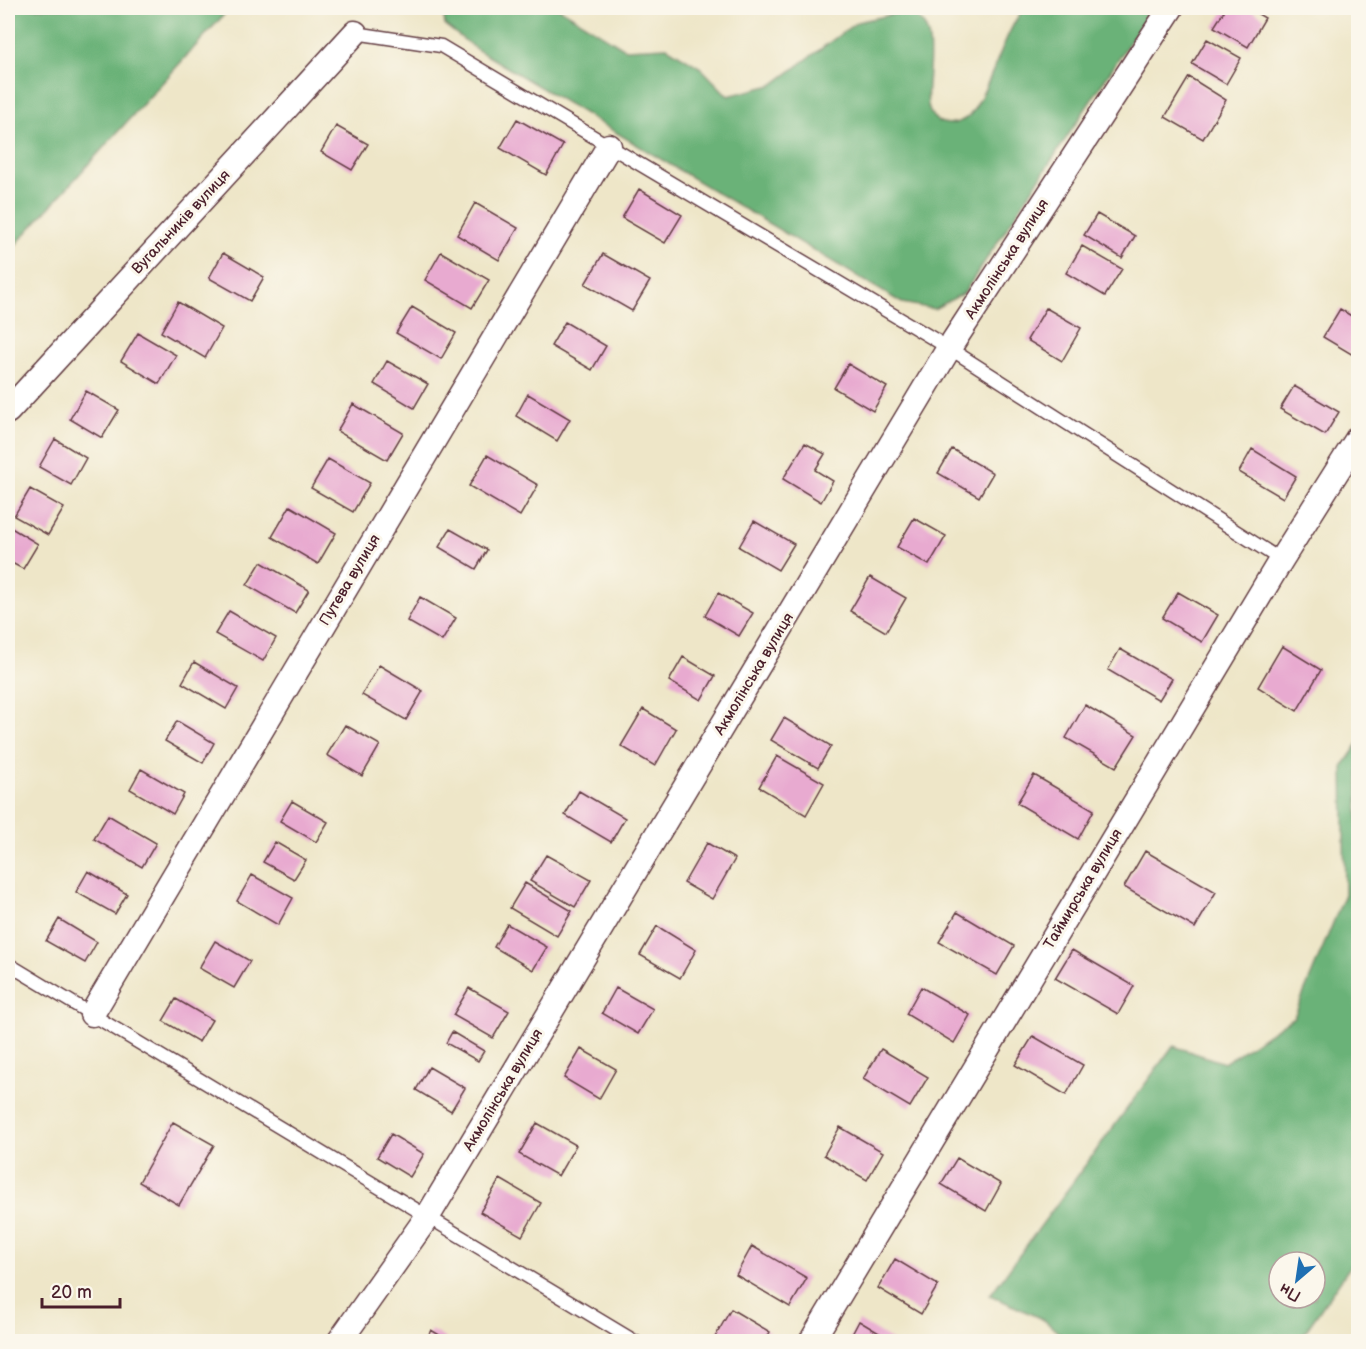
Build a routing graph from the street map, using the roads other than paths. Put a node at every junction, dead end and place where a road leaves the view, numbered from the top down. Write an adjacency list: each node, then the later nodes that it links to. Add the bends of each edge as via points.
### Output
1 (1171, 8): 4 (street, Акмолiнська вулиця)
2 (355, 33): 3 (lane, via 441,46); 5 (street, Вугальників вулиця)
3 (609, 146): 4 (lane); 9 (street, Путева вулиця)
4 (949, 348): 7 (lane); 10 (street, Акмолiнська вулиця)
5 (8, 411)
6 (1359, 438): 7 (street, Таймирська вулиця)
7 (1281, 560): 13 (street, Таймирська вулиця)
8 (8, 964): 9 (lane)
9 (92, 1014): 10 (lane)
10 (428, 1216): 11 (street, Акмолiнська вулиця); 12 (lane)
11 (339, 1341)
12 (636, 1341)
13 (811, 1341)

